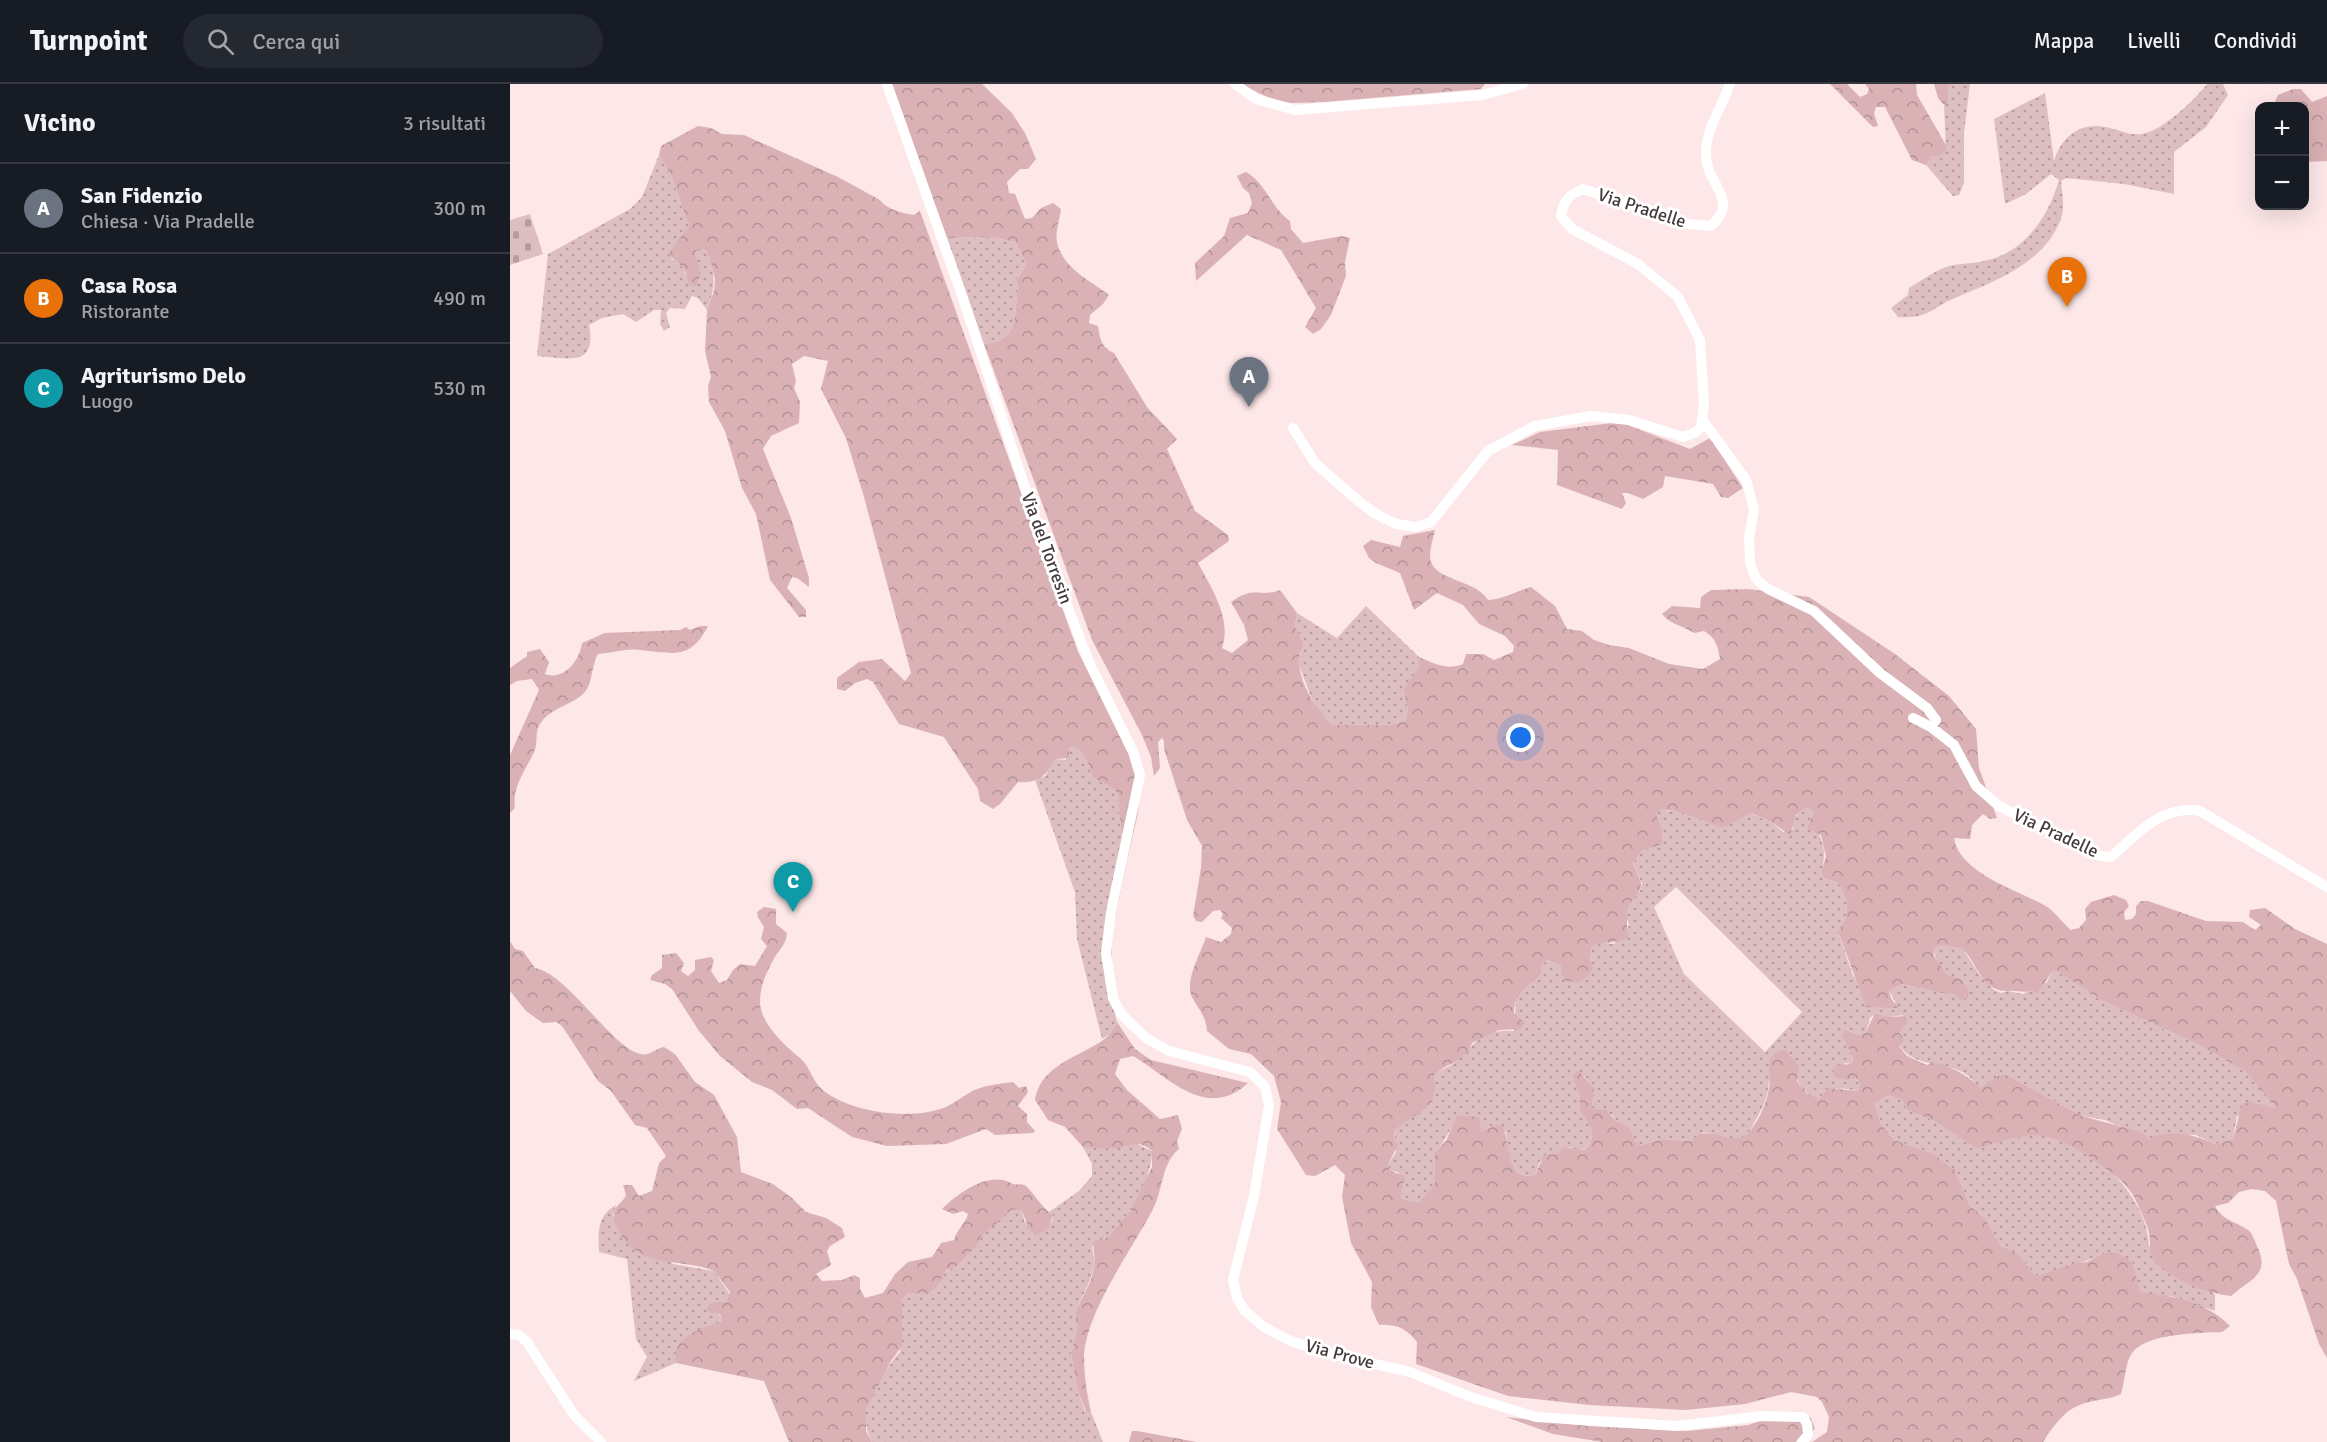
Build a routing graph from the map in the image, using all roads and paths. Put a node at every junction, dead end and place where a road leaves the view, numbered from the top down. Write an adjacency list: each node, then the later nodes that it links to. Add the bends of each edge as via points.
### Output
1 (887, 84): 10 (street, Via del Torresin, via 1043,543 1089,662 1133,752 1140,775 1106,953 1113,998)
2 (1235, 84): 3 (street, via 1256,99 1295,110 1482,95)
3 (1522, 84)
4 (1730, 84): 5 (street, Via Pradelle, via 1711,127 1706,154 1725,204 1722,216 1711,226 1690,224 1583,189 1563,203 1561,216 1572,229 1638,264 1678,297 1700,340)
5 (1702, 419): 6 (street, via 1696,432 1683,437 1611,417 1591,416 1535,426 1488,451 1431,522 1416,527 1396,524 1356,499 1315,463); 8 (street, Via Pradelle, via 1746,480 1754,509 1749,538 1750,563 1756,579 1814,611 1880,673 1927,708 1936,720)
6 (1293, 428)
7 (1913, 718): 8 (street, Via Pradelle)
8 (1931, 727): 9 (street, Via Pradelle, via 1954,745 1976,786 1999,806 2100,856 2111,857 2146,825 2173,811 2190,809 2264,847)
9 (2327, 887)
10 (1121, 1014): 13 (street, Via Prove, via 1146,1038 1169,1051 1250,1072 1265,1087 1269,1105 1254,1196 1233,1280 1245,1311 1264,1327 1330,1354 1410,1372 1468,1396 1536,1417 1677,1426 1803,1417 1808,1435)
11 (510, 1334): 12 (street, via 527,1342 574,1415)
12 (601, 1442)
13 (1802, 1442)

